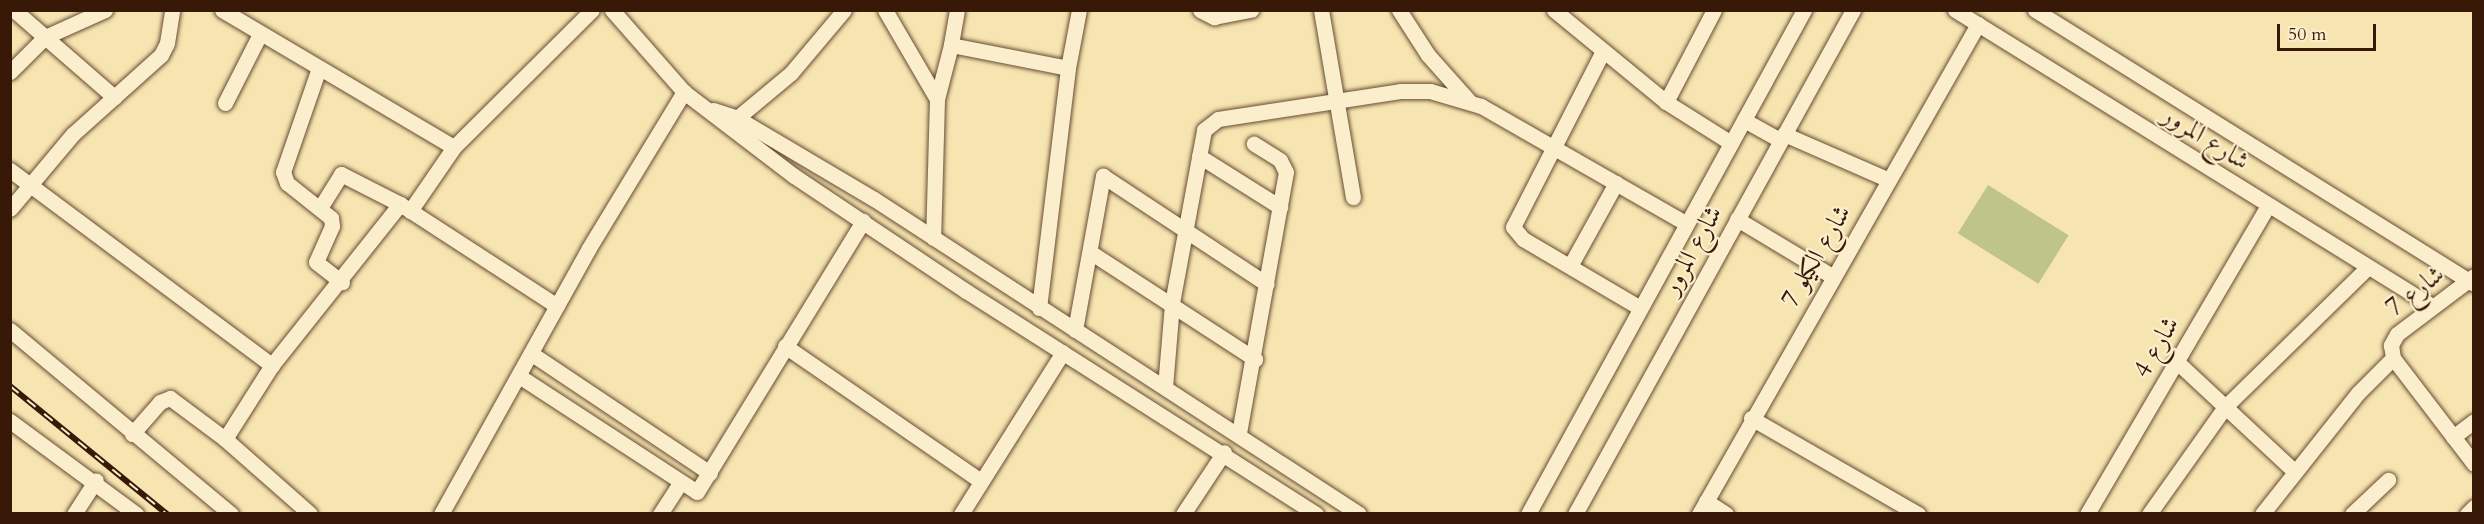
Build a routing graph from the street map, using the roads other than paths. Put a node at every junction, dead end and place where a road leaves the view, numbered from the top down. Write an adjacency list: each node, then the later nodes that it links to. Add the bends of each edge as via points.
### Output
1 (14, 10): 23 (street)
2 (105, 10): 23 (street)
3 (172, 10): 30 (street, via 161,55)
4 (222, 10): 22 (street)
5 (592, 10): 43 (street)
6 (612, 10): 29 (street)
7 (885, 10): 31 (street)
8 (957, 10): 24 (street)
9 (1079, 10): 27 (street)
10 (1200, 10): 11 (street, via 1214,17)
11 (1251, 10)
12 (1321, 10): 32 (street)
13 (1400, 10): 33 (street, via 1428,55)
14 (1554, 10): 25 (street)
15 (1714, 10): 34 (street)
16 (1804, 10): 38 (street, شارع المرور)
17 (1853, 10): 39 (street, شارع المرور)
18 (1955, 10): 21 (street, شارع المرور)
19 (2035, 10): 64 (street, شارع المرور)
20 (840, 12): 37 (street, via 791,73)
21 (1977, 24): 46 (street, شارع الكيلو 7); 50 (street, شارع المرور)
22 (260, 34): 26 (street); 35 (street)
23 (45, 37): 28 (street); 30 (street)
24 (951, 45): 27 (street); 31 (street)
25 (1602, 52): 34 (street); 42 (street)
26 (319, 68): 43 (street); 53 (street, via 283,172 288,183)
27 (1068, 68): 70 (street)
28 (10, 72)
29 (684, 92): 36 (street); 68 (street)
30 (114, 98): 48 (street, via 73,134)
31 (937, 99): 59 (street)
32 (1337, 99): 33 (street, via 1417,90); 44 (street, via 1212,121 1204,130); 49 (street)
33 (1469, 101): 42 (street)
34 (1666, 102): 40 (street)
35 (225, 103)
36 (701, 107): 37 (street); 56 (street)
37 (736, 118): 59 (street)
38 (1743, 120): 39 (street); 40 (street, شارع المرور)
39 (1782, 137): 46 (street); 55 (street, شارع المرور)
40 (1731, 143): 57 (street, شارع المرور)
41 (1254, 144): 52 (street, via 1285,165)
42 (1552, 146): 47 (street); 61 (street, via 1513,227 1517,235)
43 (454, 147): 51 (street)
44 (1199, 156): 52 (street); 58 (street)
45 (10, 170): 48 (street)
46 (1887, 179): 63 (street, شارع الكيلو 7)
47 (1616, 183): 57 (street); 61 (street)
48 (29, 185): 54 (street); 80 (street)
49 (1353, 197)
50 (2268, 205): 62 (street, شارع المرور); 79 (street, شارع 4)
51 (405, 207): 53 (street, via 340,174); 65 (street); 68 (street)
52 (1280, 207): 66 (street)
53 (320, 208): 65 (street, via 332,223 316,262)
54 (10, 209)
55 (1737, 219): 63 (street); 112 (street, شارع المرور)
56 (863, 221): 74 (street); 75 (street)
57 (1685, 223): 71 (street, شارع المرور)
58 (1185, 230): 60 (street, via 1103,176); 66 (street); 67 (street)
59 (933, 238): 70 (street)
60 (1090, 252): 67 (street); 73 (street)
61 (1570, 266): 71 (street)
62 (2368, 267): 69 (street, شارع المرور); 83 (street)
63 (1832, 276): 84 (street, شارع الكيلو 7)
64 (2472, 280): 69 (street, شارع 7)
65 (342, 282): 80 (street)
66 (1267, 284): 78 (street)
67 (1172, 303): 78 (street); 82 (street)
68 (557, 306): 76 (street)
69 (2432, 306): 77 (street, شارع 7, via 2393,339)
70 (1039, 308): 73 (street)
71 (1640, 308): 111 (street, شارع المرور)
72 (10, 330): 88 (street)
73 (1075, 330): 82 (street)
74 (786, 346): 94 (street); 96 (street)
75 (1063, 352): 91 (street); 96 (street)
76 (532, 354): 81 (street); 94 (street)
77 (2393, 358): 89 (street, شارع 7); 93 (street, via 2358,393)
78 (1255, 359): 87 (street)
79 (2176, 361): 83 (street); 115 (street, شارع 4)
80 (272, 366): 90 (street)
81 (519, 376): 98 (street); 106 (street)
82 (1164, 387): 87 (street)
83 (2225, 407): 93 (street); 116 (street)
84 (1751, 418): 99 (street, شارع الكيلو 7); 114 (street)
85 (10, 421): 95 (street)
86 (2474, 421): 89 (street)
87 (1239, 433): 110 (street)
88 (132, 434): 90 (street, via 167,398); 104 (street)
89 (2453, 437): 92 (street, شارع 7)
90 (225, 439): 105 (street)
91 (1224, 452): 108 (street); 109 (street)
92 (2474, 464)
93 (2294, 471): 117 (street)
94 (710, 473): 98 (street, via 697,492)
95 (96, 480): 102 (street); 103 (street)
96 (979, 480): 107 (street)
97 (2388, 480): 118 (street)
98 (680, 483): 101 (street)
99 (1702, 507): 113 (street)
100 (2474, 507): 119 (street)
101 (665, 512)
102 (74, 513)
103 (136, 513)
104 (231, 513)
105 (310, 513)
106 (441, 513)
107 (961, 513)
108 (1183, 513)
109 (1316, 513)
110 (1359, 513)
111 (1528, 513)
112 (1575, 513)
113 (1726, 513)
114 (1917, 513)
115 (2087, 513)
116 (2149, 513)
117 (2262, 513)
118 (2352, 513)
119 (2468, 513)

